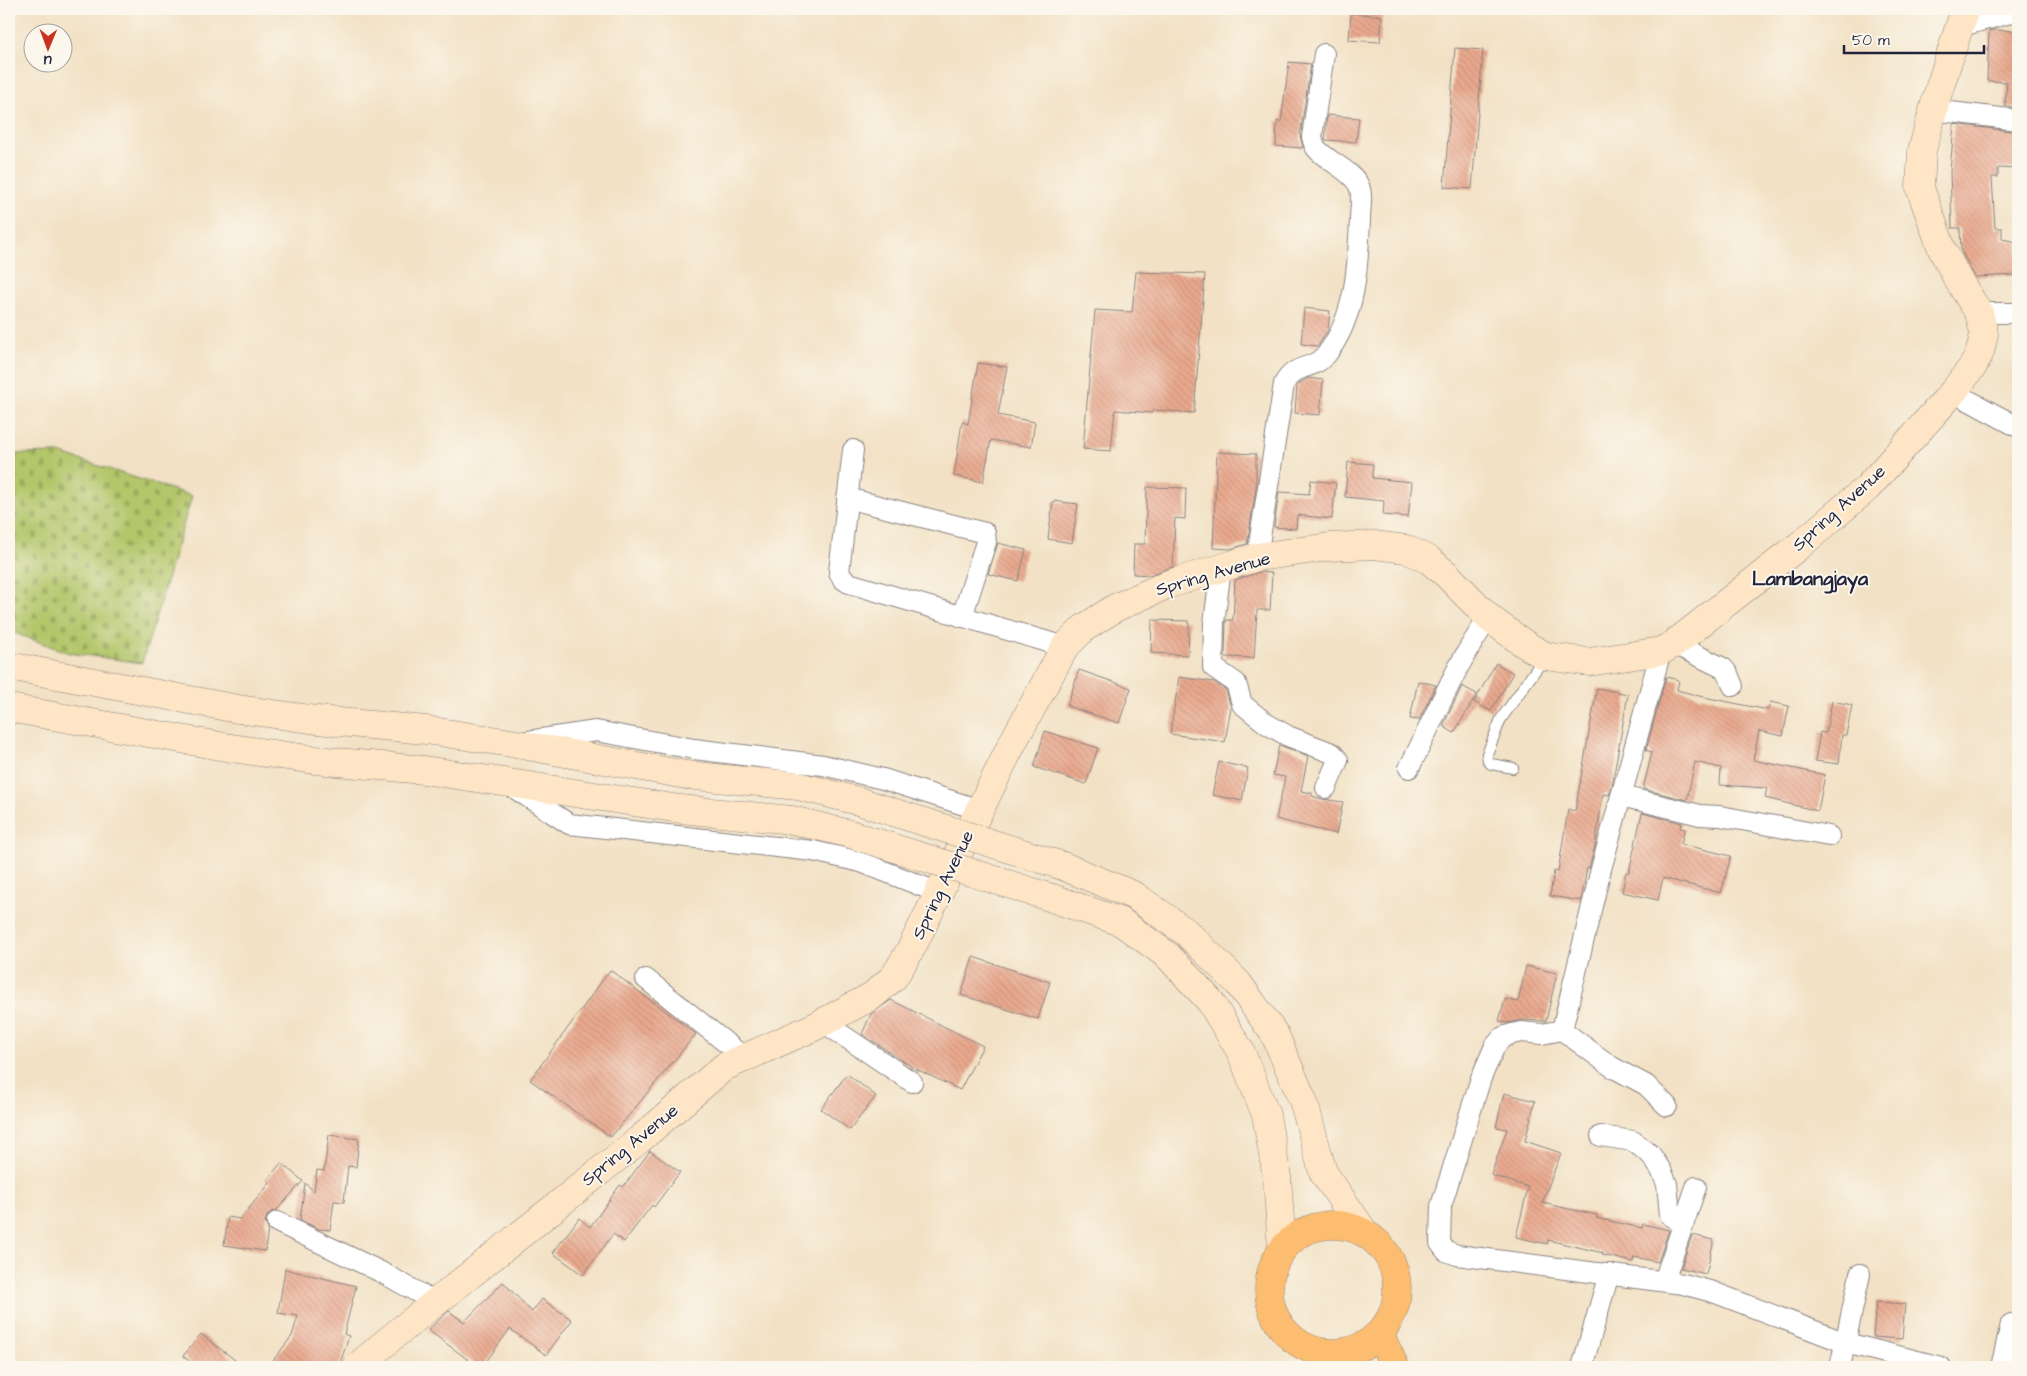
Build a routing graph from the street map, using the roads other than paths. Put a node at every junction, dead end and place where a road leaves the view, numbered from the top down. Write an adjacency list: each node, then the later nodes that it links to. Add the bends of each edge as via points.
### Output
1 (2018, 11): 2 (street)
2 (1963, 17): 4 (street, Spring Avenue)
3 (1324, 54): 12 (street, via 1312,137 1316,148 1359,186 1358,263 1348,316 1334,343 1325,356 1295,370 1284,384)
4 (1933, 110): 5 (street); 6 (street, Spring Avenue, via 1922,151 1920,188 1942,249)
5 (2018, 120)
6 (1979, 313): 7 (street); 8 (street, Spring Avenue, via 1984,334 1980,352)
7 (2018, 313)
8 (1953, 392): 9 (street); 17 (street, Spring Avenue, via 1867,488 1800,545)
9 (2018, 427)
10 (853, 450): 11 (street)
11 (847, 498): 14 (street, via 839,572 843,579); 14 (street, via 985,533 986,542)
12 (1257, 557): 13 (street, Spring Avenue); 15 (street, Spring Avenue, via 1338,546 1374,545 1406,549 1429,560 1446,574)
13 (1221, 568): 16 (street, Spring Avenue, via 1166,585 1116,608 1084,628); 26 (street, via 1214,623 1213,667 1236,683 1242,704 1267,724 1332,753 1338,760)
14 (962, 617): 16 (street)
15 (1489, 618): 18 (street, Spring Avenue); 23 (street, via 1453,676)
16 (1065, 647): 28 (street, Spring Avenue)
17 (1668, 647): 18 (street, Spring Avenue, via 1589,662); 20 (street, via 1723,668); 27 (street)
18 (1545, 656): 24 (lane, via 1501,719 1487,754 1491,764)
19 (9, 666): 22 (street, via 238,709)
20 (1733, 686)
21 (9, 708): 25 (street, via 231,748)
22 (511, 743): 28 (street, via 596,731 694,749 823,765 883,779); 41 (street, bridge, via 686,775 798,786 858,801 1062,866 1135,896 1186,932 1238,983 1275,1036 1304,1103 1323,1172)
23 (1409, 768)
24 (1513, 768)
25 (504, 781): 30 (street, via 569,824 814,851 861,862); 42 (street, bridge, via 680,809 792,820 850,834 1120,922 1168,956 1210,1001 1241,1052 1266,1115 1277,1177)
26 (1326, 788)
27 (1621, 796): 29 (street, via 1700,815); 33 (street)
28 (980, 810): 30 (street, Spring Avenue)
29 (1829, 836)
30 (939, 893): 32 (street, Spring Avenue, via 894,977 872,996)
31 (646, 979): 34 (street)
32 (823, 1022): 34 (street, Spring Avenue); 35 (street)
33 (1562, 1030): 36 (street, via 1612,1067 1646,1085); 43 (street, via 1512,1034 1495,1046 1481,1078 1441,1206 1440,1243 1446,1251 1457,1255)
34 (745, 1058): 46 (street, Spring Avenue, via 724,1068)
35 (912, 1082)
36 (1667, 1106)
37 (1601, 1136): 40 (street, via 1633,1141 1651,1155 1667,1184 1670,1215)
38 (1696, 1187): 40 (street)
39 (277, 1222): 46 (street)
40 (1683, 1224): 45 (street)
41 (1364, 1232): 42 (main road, via 1335,1224 1306,1230); 48 (main road, via 1387,1252 1398,1279 1395,1309)
42 (1282, 1248): 50 (main road, via 1269,1275 1269,1304 1282,1331 1306,1349)
43 (1609, 1274): 45 (street); 53 (street)
44 (1860, 1274): 49 (street)
45 (1664, 1281): 49 (street, via 1713,1292)
46 (435, 1302): 51 (street, Spring Avenue)
47 (2011, 1324): 56 (street)
48 (1380, 1335): 50 (main road); 52 (main road)
49 (1846, 1343): 54 (street); 55 (street)
50 (1340, 1361)
51 (358, 1367)
52 (1395, 1367)
53 (1582, 1367)
54 (1840, 1367)
55 (1941, 1367)
56 (2000, 1367)

